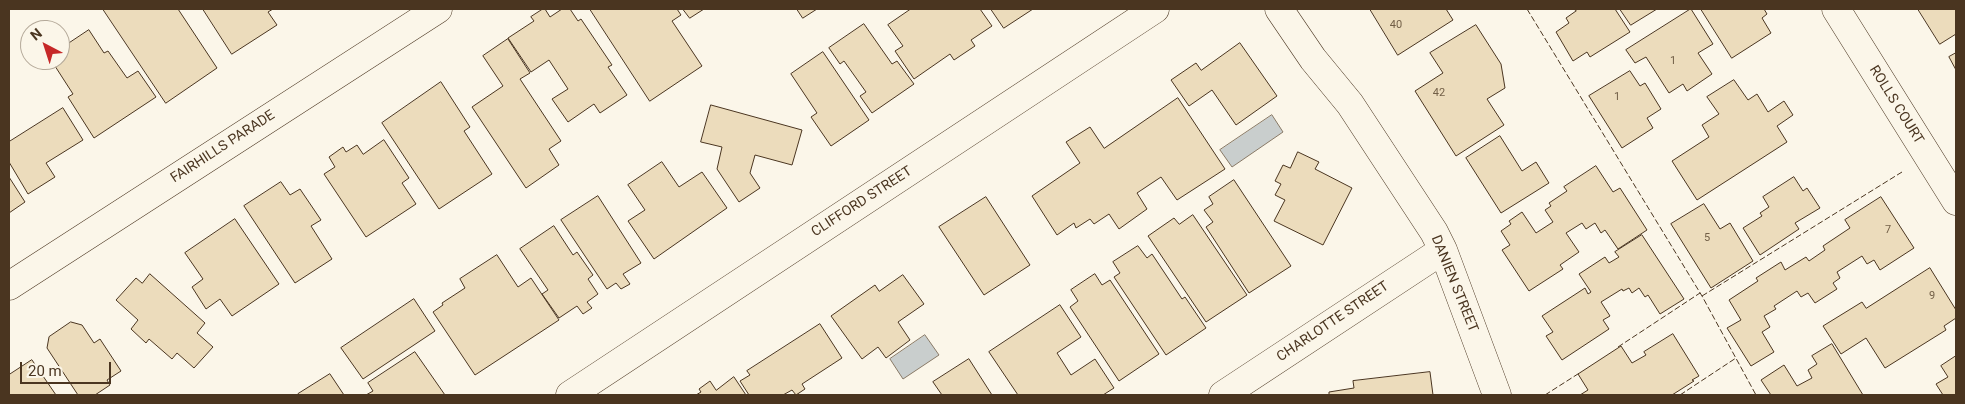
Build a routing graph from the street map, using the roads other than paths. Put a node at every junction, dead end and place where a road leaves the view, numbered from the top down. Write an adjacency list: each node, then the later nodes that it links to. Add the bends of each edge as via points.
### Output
1 (438, 9): 7 (street, FAIRHILLS PARADE)
2 (1155, 9): 8 (street, CLIFFORD STREET)
3 (1836, 9): 5 (street, ROLLS COURT)
4 (1295, 11): 6 (street, DANIEN STREET, via 1312,59 1350,104 1423,212)
5 (1956, 201)
6 (1443, 250): 9 (street, CHARLOTTE STREET); 10 (street, DANIEN STREET)
7 (9, 286)
8 (570, 395)
9 (1223, 395)
10 (1497, 395)

